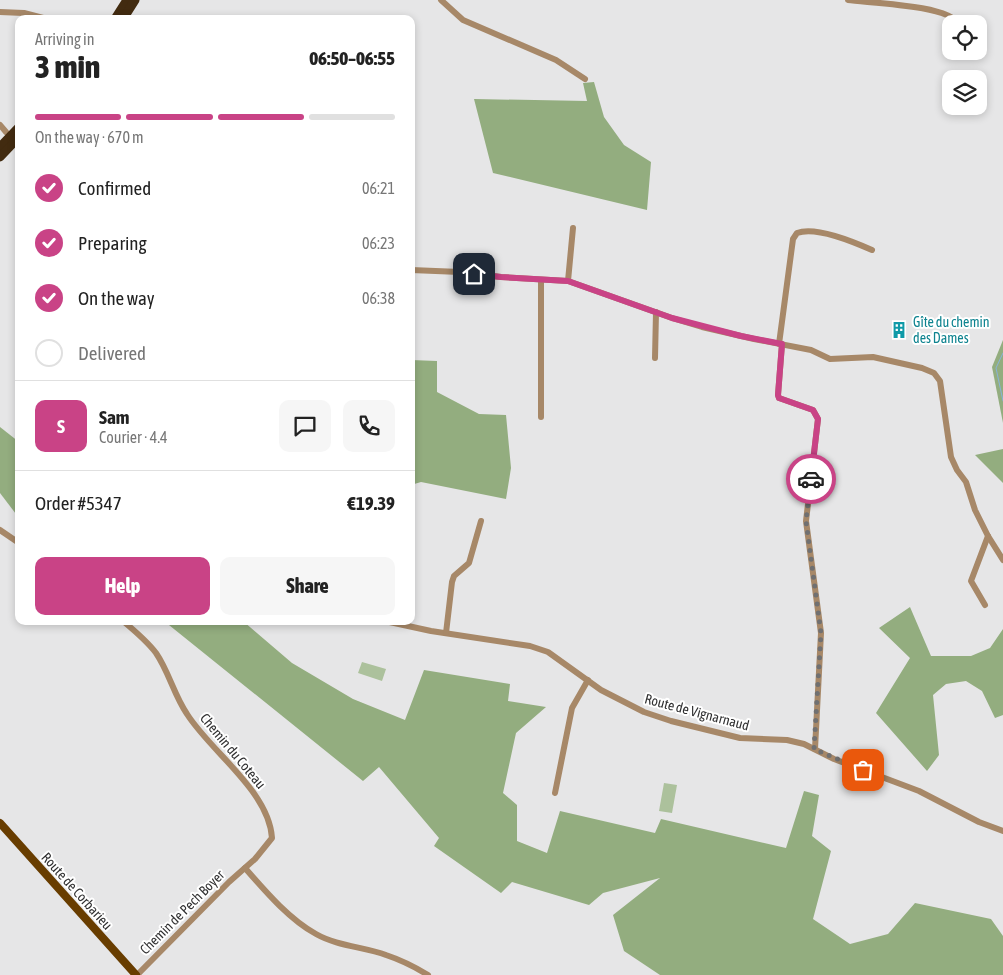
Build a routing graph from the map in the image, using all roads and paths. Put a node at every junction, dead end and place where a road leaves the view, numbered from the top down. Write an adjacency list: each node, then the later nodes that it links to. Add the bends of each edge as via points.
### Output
1 (127, 0): 7 (highway)
2 (135, 0): 8 (highway)
3 (441, 0): 10 (street, via 463,20 556,60)
4 (848, 0): 9 (street, via 918,7)
5 (0, 12): 6 (street)
6 (34, 15)
7 (117, 15)
8 (126, 15)
9 (950, 15)
10 (585, 79)
11 (0, 125): 13 (street)
12 (15, 131): 15 (highway)
13 (6, 132)
14 (15, 142): 16 (highway)
15 (0, 147)
16 (0, 157)
17 (573, 228): 21 (street)
18 (872, 250): 23 (street, via 821,233 797,233 793,239)
19 (415, 270): 20 (street)
20 (541, 280): 21 (street); 25 (street)
21 (568, 281): 22 (street)
22 (656, 312): 23 (street, via 702,327); 24 (street)
23 (780, 344): 28 (street, via 810,350 830,359 873,357 934,372 940,382 951,457 966,482); 36 (street, via 779,398 813,410 818,419 806,521 821,633)
24 (655, 358)
25 (541, 417)
26 (481, 521): 34 (street, via 469,563 454,576 452,582)
27 (0, 530): 29 (street)
28 (988, 536): 30 (street); 31 (street, via 971,581)
29 (15, 540)
30 (1003, 560)
31 (985, 605)
32 (127, 625): 40 (street, Chemin du Coteau, via 156,654 188,716 249,786 268,817 272,838)
33 (405, 625): 34 (street, Route de Vignarnaud)
34 (446, 633): 35 (street, Route de Vignarnaud, via 530,646 548,652)
35 (588, 680): 36 (street, Route de Vignarnaud, via 629,705 658,717 740,738 792,741); 37 (street, via 572,708)
36 (814, 749): 39 (street, Route de Vignarnaud, via 919,791 979,822)
37 (555, 794)
38 (0, 823): 41 (main road, Route de Corbarieu)
39 (1003, 830)
40 (246, 868): 41 (street, Chemin de Pech Boyer); 42 (street, via 293,918 316,934 387,955)
41 (136, 975)
42 (428, 975)

